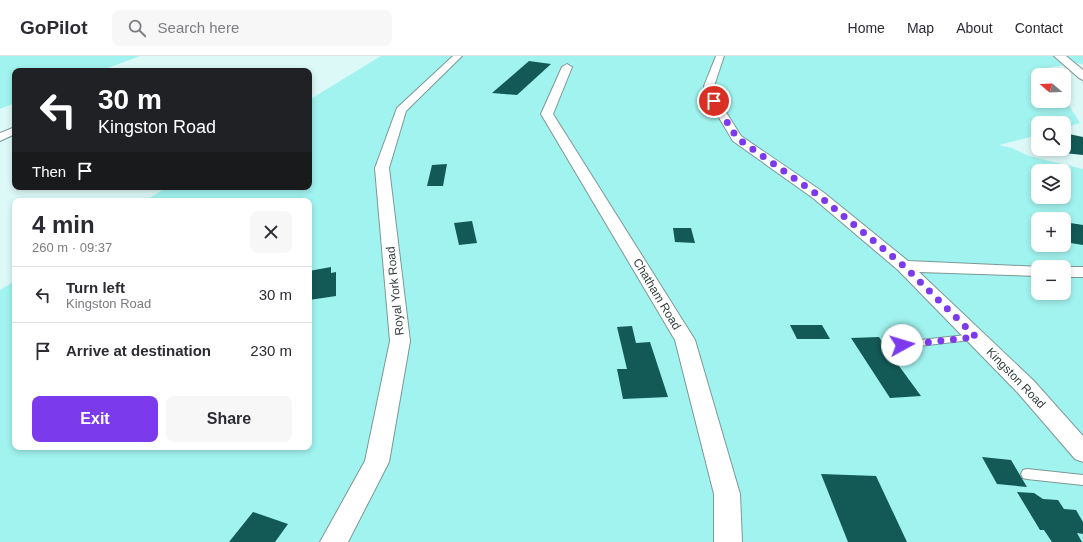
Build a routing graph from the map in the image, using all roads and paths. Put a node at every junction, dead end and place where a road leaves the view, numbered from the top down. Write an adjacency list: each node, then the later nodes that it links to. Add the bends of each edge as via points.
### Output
1 (458, 56): 17 (street, Royal York Road, via 401,110 382,168 400,340 377,462)
2 (720, 56): 8 (street, Kingston Road, via 709,86 714,101 737,138 818,195)
3 (1059, 56): 5 (main road)
4 (567, 67): 18 (street, Chatham Road, via 547,114 685,340 727,494)
5 (1083, 76)
6 (12, 131): 7 (street)
7 (0, 137)
8 (904, 266): 9 (street); 12 (street, Kingston Road)
9 (1031, 271)
10 (1071, 272): 11 (street)
11 (1083, 272)
12 (976, 337): 13 (lane); 14 (street, Kingston Road, via 1026,386)
13 (902, 345)
14 (1083, 452)
15 (1027, 474): 16 (lane)
16 (1083, 480)
17 (334, 542)
18 (728, 542)

